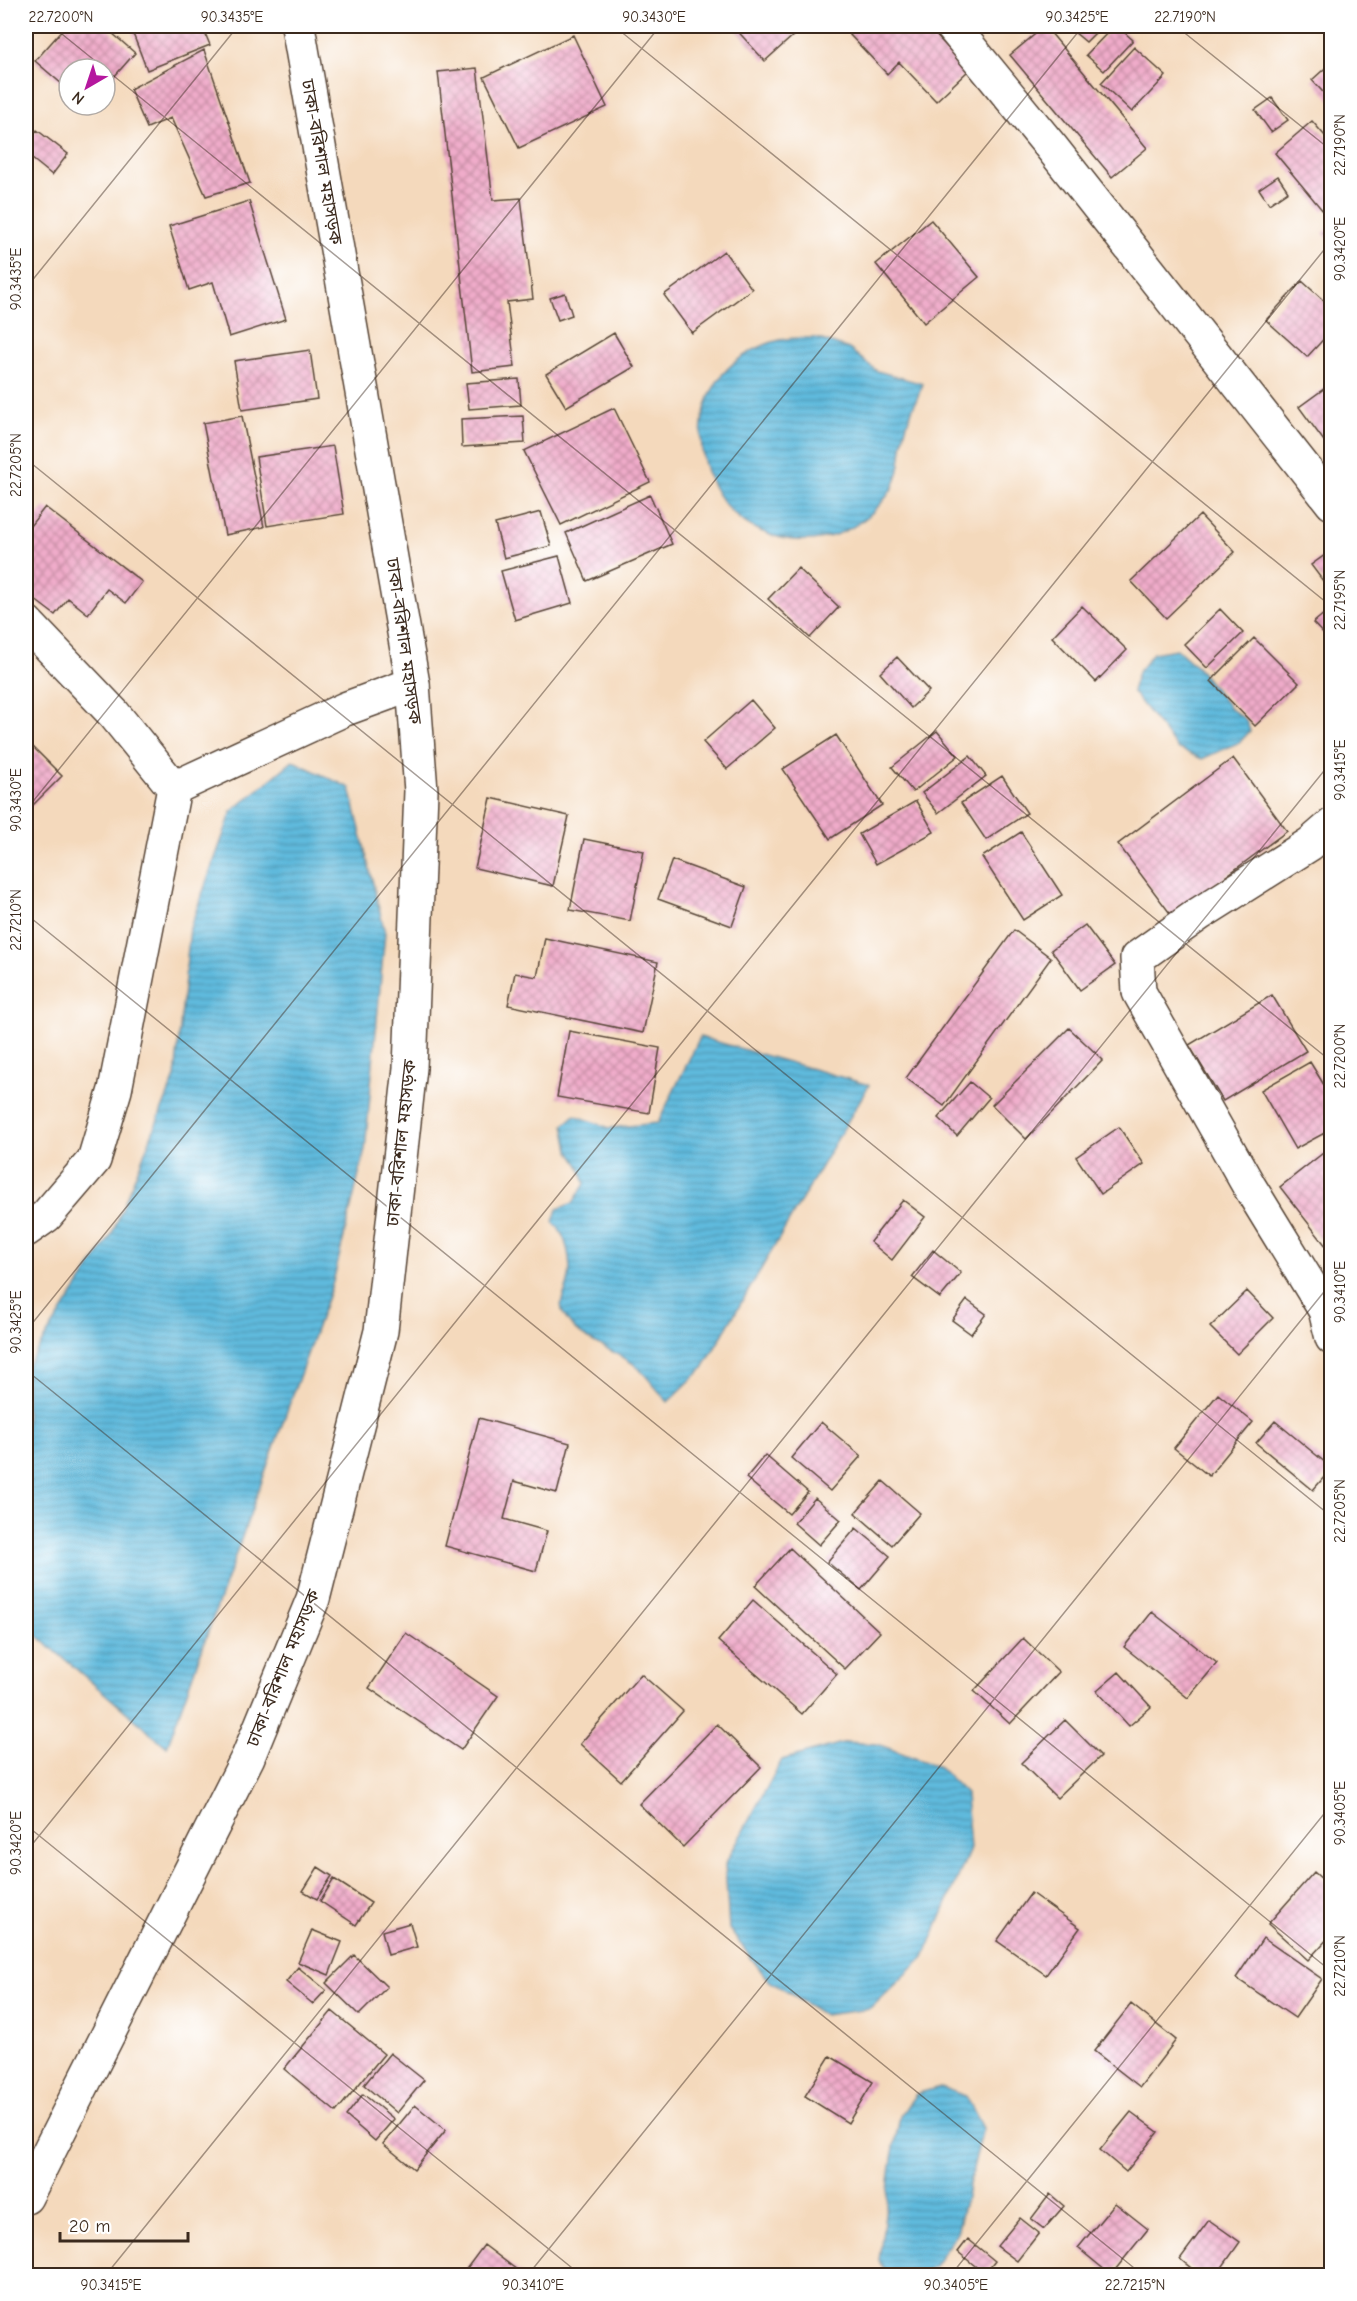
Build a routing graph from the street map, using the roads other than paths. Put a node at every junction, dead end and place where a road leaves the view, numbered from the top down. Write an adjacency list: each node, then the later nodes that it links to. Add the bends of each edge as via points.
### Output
1 (298, 26): 5 (main road, ঢাকা-বরিশাল মহাসড়ক)
2 (952, 26): 3 (main road)
3 (1332, 503)
4 (26, 622): 6 (main road, via 114,714)
5 (413, 684): 6 (main road, via 345,709); 10 (main road, ঢাকা-বরিশাল মহাসড়ক, via 421,791 409,1080 381,1331 316,1587 248,1757)
6 (174, 788): 8 (main road, via 115,1090 94,1160 46,1216)
7 (1332, 825): 9 (main road, via 1310,844 1137,958 1139,992 1325,1310)
8 (26, 1230)
9 (1332, 1338)
10 (26, 2197)

